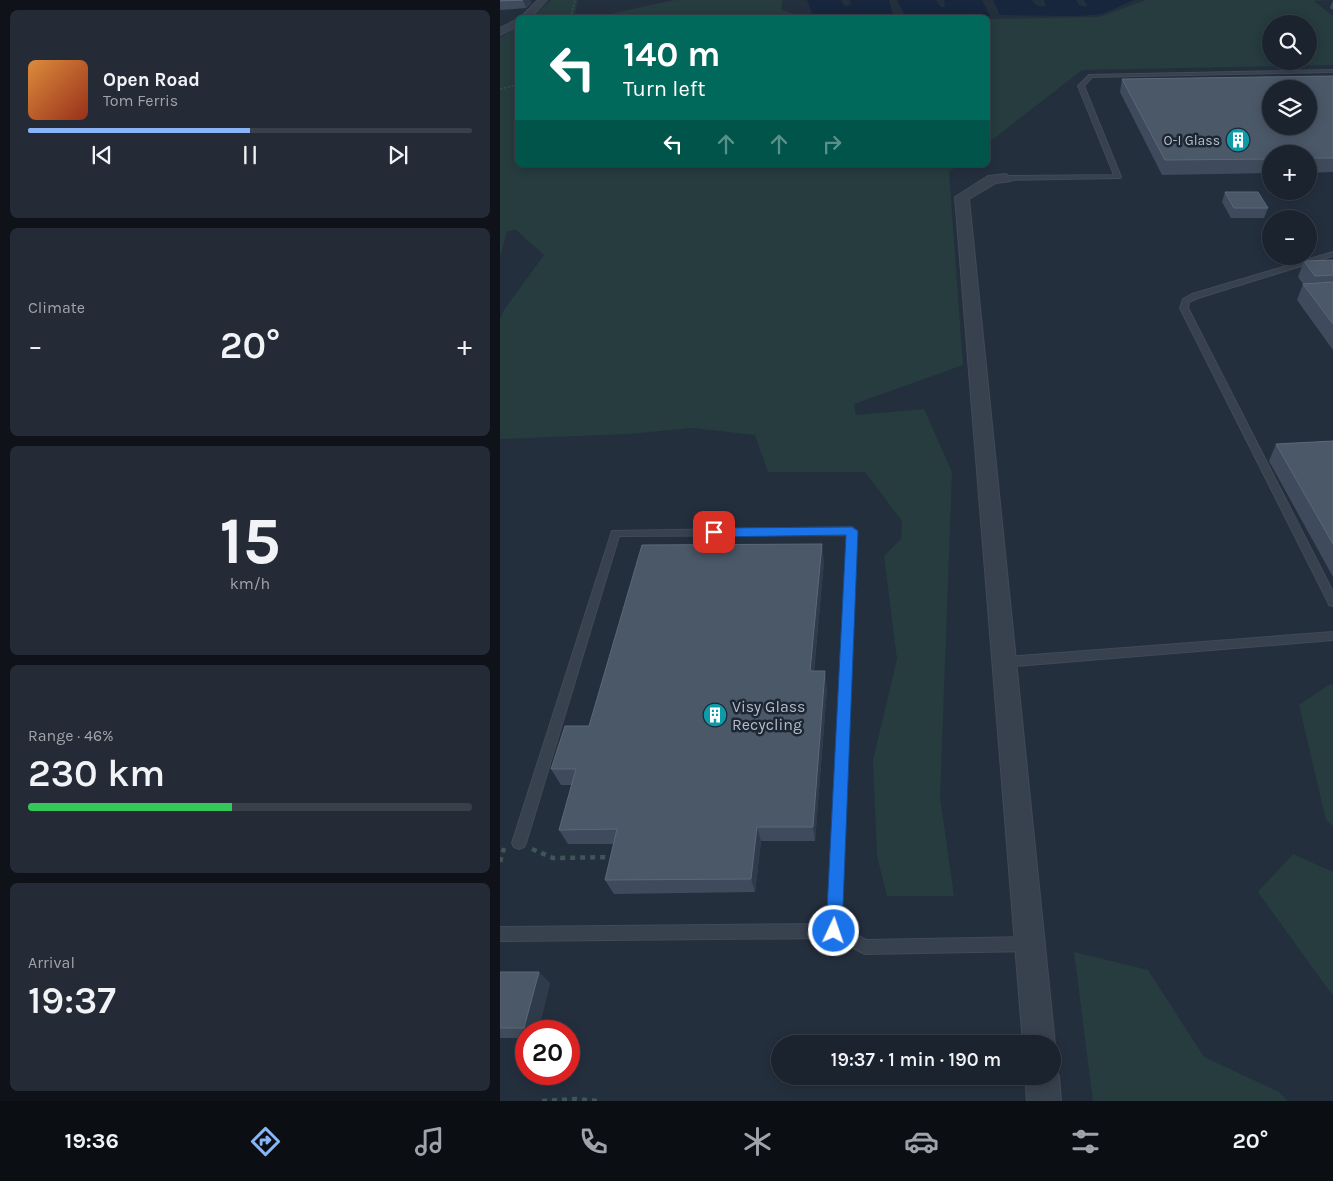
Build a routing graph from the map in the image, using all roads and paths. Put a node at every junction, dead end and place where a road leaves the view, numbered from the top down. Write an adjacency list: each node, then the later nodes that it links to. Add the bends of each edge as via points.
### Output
1 (543, 0): 3 (street)
2 (575, 0): 4 (path)
3 (527, 15)
4 (571, 15)
5 (515, 24): 6 (street)
6 (500, 32)
7 (1333, 71): 10 (lane, via 1091,76 1081,86 1118,177)
8 (515, 86): 9 (path)
9 (500, 89)
10 (1006, 178): 14 (street, via 993,179 962,195)
11 (1333, 254): 12 (lane, via 1195,296 1186,301 1184,308)
12 (1333, 602)
13 (1333, 636): 14 (lane)
14 (1005, 662): 19 (street)
15 (519, 843): 16 (path, via 553,858); 17 (lane, via 616,533 852,531)
16 (622, 857)
17 (834, 931): 18 (lane); 19 (lane, via 865,948)
18 (500, 934)
19 (1030, 944): 20 (street)
20 (1038, 1035)
21 (1043, 1085): 24 (street)
22 (542, 1101): 23 (path)
23 (599, 1101)
24 (1044, 1101)

